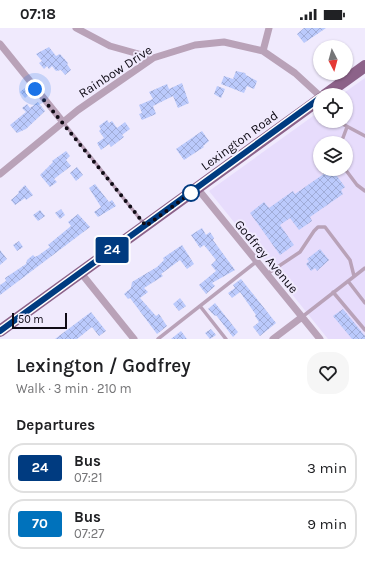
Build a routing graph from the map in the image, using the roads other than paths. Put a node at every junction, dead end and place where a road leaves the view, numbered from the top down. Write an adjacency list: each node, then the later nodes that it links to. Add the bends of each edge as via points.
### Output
1 (76, 28): 5 (street, via 110,46)
2 (268, 28): 4 (street)
3 (0, 44): 10 (street)
4 (263, 51): 5 (street, Rainbow Drive, via 231,43 207,43); 8 (street, Rainbow Drive, via 295,73)
5 (153, 58): 10 (street, Rainbow Drive)
6 (365, 66): 7 (main road)
7 (335, 88)
8 (313, 90)
9 (313, 102): 15 (main road, Lexington Road)
10 (63, 122): 13 (street, Rainbow Drive); 17 (lane)
11 (349, 128): 12 (lane)
12 (365, 136)
13 (0, 174)
14 (350, 176): 16 (lane, via 357,186)
15 (197, 188): 17 (main road, Lexington Road); 18 (street, Godfrey Avenue)
16 (365, 191)
17 (146, 226): 20 (main road, Lexington Road)
18 (256, 262): 21 (street, Godfrey Avenue); 26 (lane)
19 (364, 270): 22 (lane)
20 (81, 273): 29 (main road, Lexington Road); 30 (street)
21 (266, 274): 22 (lane, via 300,252 318,227 325,227 350,260); 27 (street, Godfrey Avenue)
22 (354, 276): 23 (lane)
23 (348, 281): 24 (lane); 25 (lane)
24 (333, 292): 27 (lane); 28 (lane)
25 (365, 303)
26 (200, 306): 31 (lane); 32 (lane)
27 (302, 317): 33 (street); 34 (street, Godfrey Avenue)
28 (365, 330)
29 (0, 331)
30 (134, 339)
31 (158, 339)
32 (226, 339)
33 (273, 339)
34 (320, 339)

